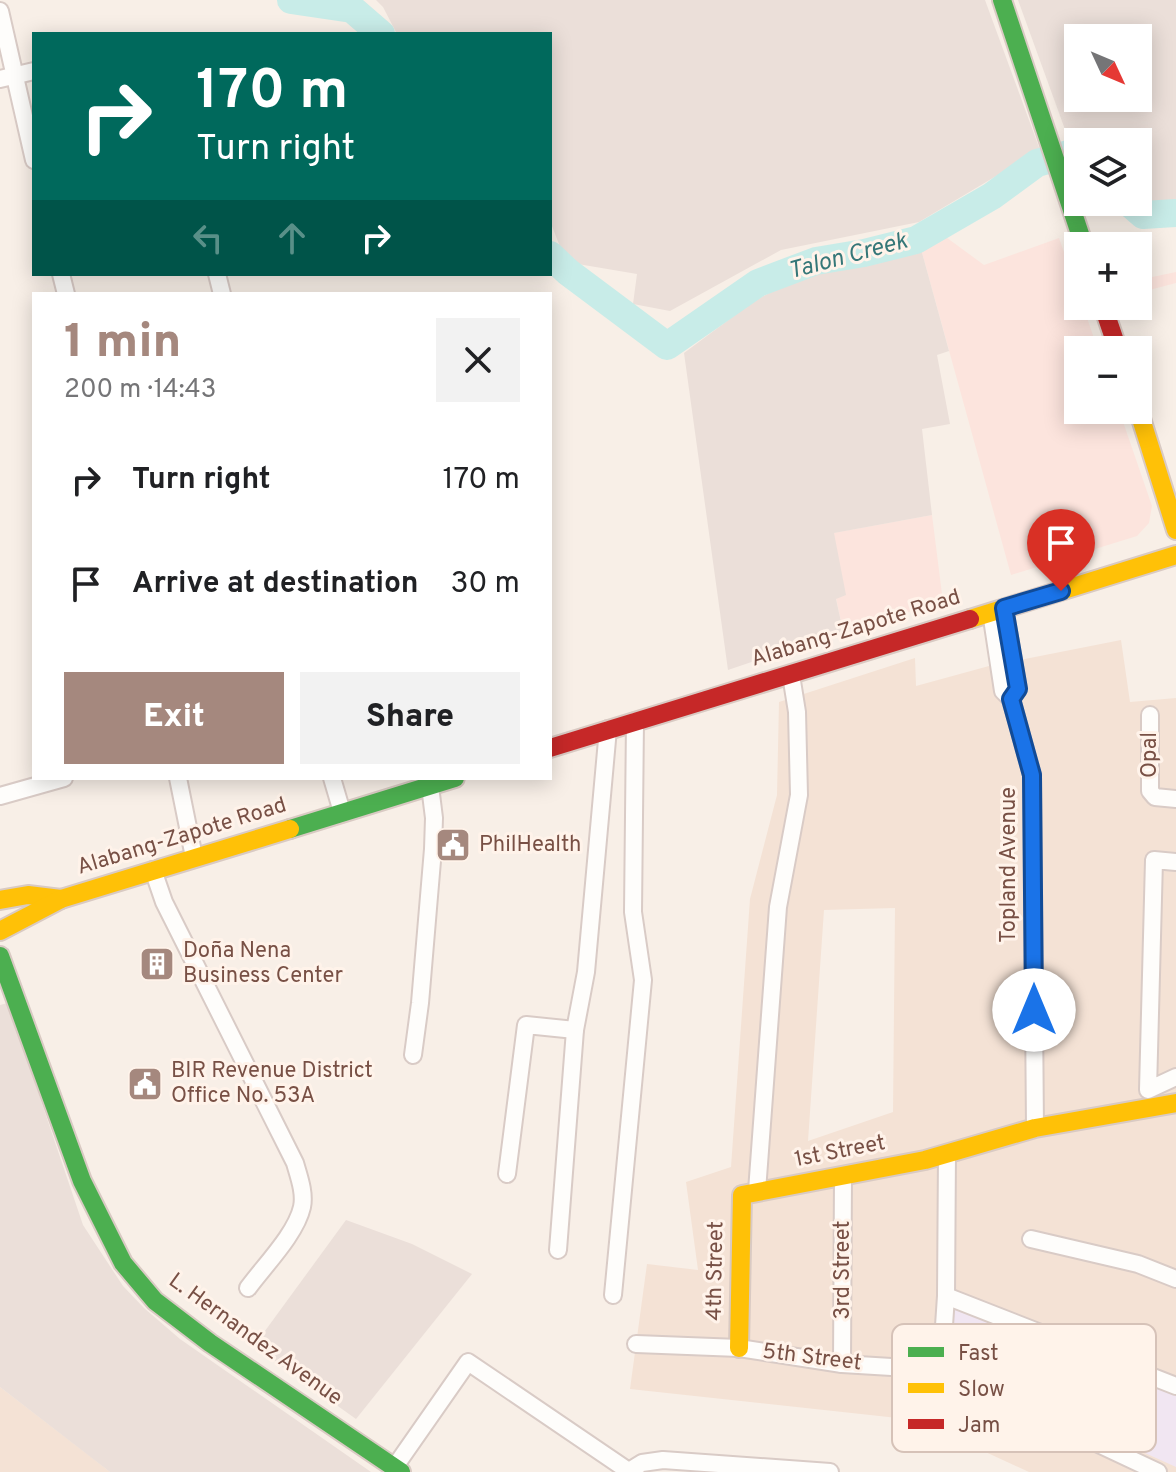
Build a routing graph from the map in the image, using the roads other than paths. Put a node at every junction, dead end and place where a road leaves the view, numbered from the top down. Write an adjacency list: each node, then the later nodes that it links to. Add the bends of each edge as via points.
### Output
1 (1002, 0): 6 (main road)
2 (0, 11): 4 (street)
3 (32, 72): 4 (street)
4 (8, 78): 5 (street)
5 (32, 154)
6 (1080, 232)
7 (1143, 424): 8 (main road)
8 (1176, 530)
9 (1176, 555): 10 (main road, Alabang-Zapote Road)
10 (998, 610): 11 (main road, Alabang-Zapote Road); 35 (street, Topland Avenue, via 1018,689 1011,699 1032,775)
11 (791, 675): 13 (main road, Alabang-Zapote Road); 39 (street, via 799,795 778,907)
12 (1150, 715): 22 (street, Opal, via 1152,795)
13 (635, 721): 14 (main road, Alabang-Zapote Road); 44 (street, via 633,912 643,980)
14 (608, 729): 15 (main road, Alabang-Zapote Road); 31 (street, via 586,972)
15 (552, 747)
16 (57, 780): 21 (street)
17 (178, 780): 24 (street)
18 (333, 780): 23 (street)
19 (449, 780): 20 (main road, Alabang-Zapote Road)
20 (430, 786): 23 (main road, Alabang-Zapote Road); 32 (street, via 434,831)
21 (0, 796)
22 (1176, 799)
23 (342, 812): 24 (main road, Alabang-Zapote Road)
24 (194, 857): 26 (main road, Alabang-Zapote Road)
25 (1176, 862): 33 (street, via 1154,860 1148,1090)
26 (153, 870): 27 (main road, Alabang-Zapote Road); 43 (street, via 302,1186 302,1207 294,1227)
27 (61, 899): 28 (main road, Alabang-Zapote Road, via 28,895); 29 (main road, Alabang-Zapote Road)
28 (0, 900)
29 (0, 931)
30 (0, 956): 55 (main road, L. Hernandez Avenue, via 82,1181 123,1263 166,1310)
31 (575, 1030): 37 (street, via 526,1025); 41 (street)
32 (413, 1055)
33 (1176, 1077)
34 (1176, 1103): 35 (main road)
35 (1035, 1128): 36 (main road)
36 (947, 1153): 38 (main road, 1st Street); 45 (street)
37 (507, 1174)
38 (843, 1176): 39 (main road, 1st Street); 50 (street, 3rd Street)
39 (749, 1193): 49 (main road, 4th Street)
40 (1031, 1239): 42 (street, via 1138,1264)
41 (558, 1250)
42 (1176, 1279)
43 (248, 1288)
44 (613, 1295)
45 (946, 1296): 46 (street); 47 (street)
46 (944, 1324)
47 (1018, 1324)
48 (636, 1344): 49 (street, 5th Street)
49 (739, 1348): 50 (street, 5th Street)
50 (842, 1364): 51 (street, 5th Street)
51 (892, 1367)
52 (1156, 1378): 53 (street)
53 (1176, 1386)
54 (1115, 1452): 58 (street, 5th Street)
55 (395, 1471): 56 (street, via 468,1362)
56 (629, 1472): 57 (street, via 642,1463 663,1460)
57 (830, 1472)
58 (1158, 1472)

